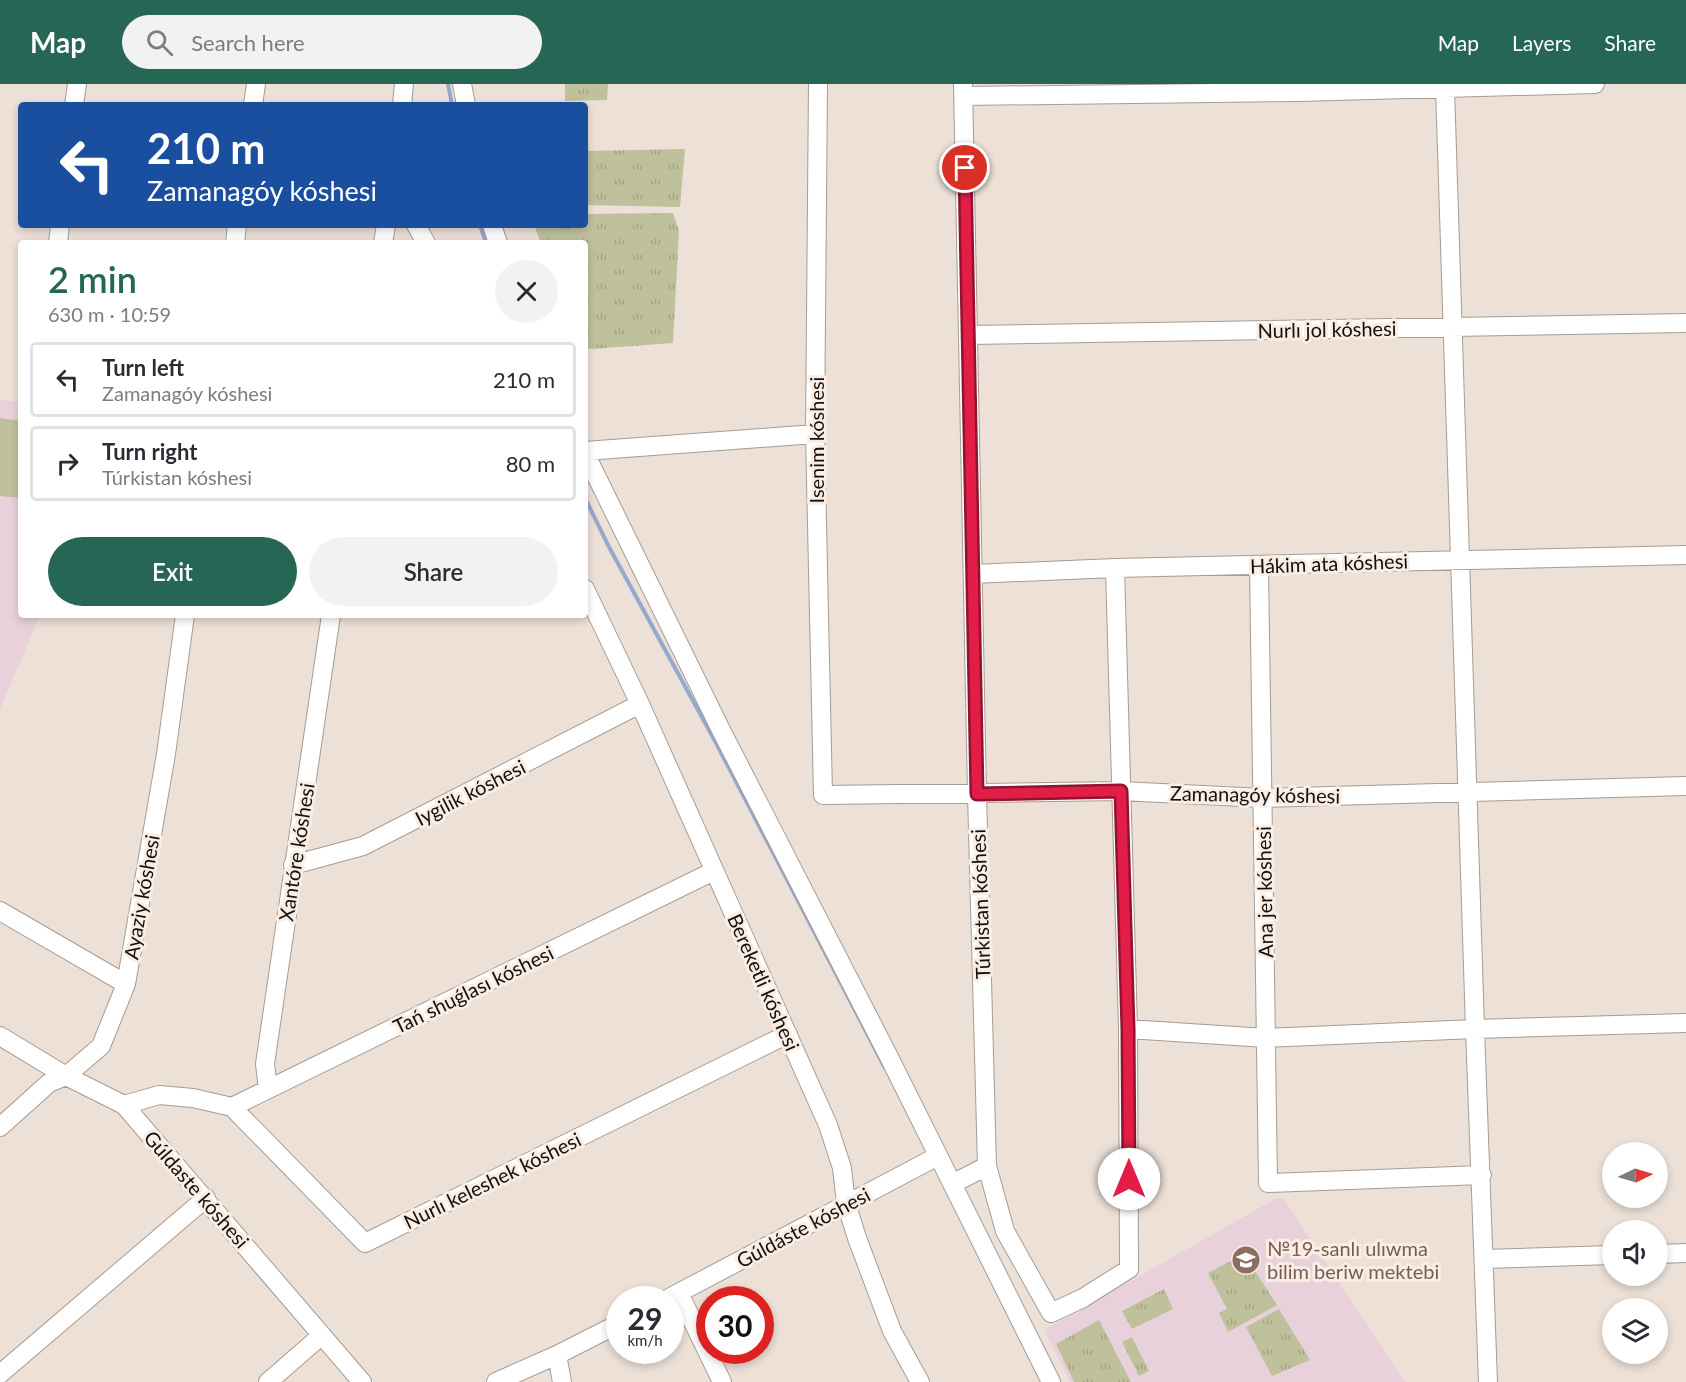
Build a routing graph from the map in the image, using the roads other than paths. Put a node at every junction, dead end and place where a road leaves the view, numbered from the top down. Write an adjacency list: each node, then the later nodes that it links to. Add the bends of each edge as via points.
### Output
1 (77, 84): 10 (street)
2 (256, 84): 11 (street)
3 (404, 84): 12 (street)
4 (462, 84): 13 (street)
5 (818, 84): 17 (street, Isenim kóshesi)
6 (1595, 84): 8 (street)
7 (1299, 88): 8 (street); 9 (street)
8 (1445, 88): 15 (street)
9 (963, 90): 16 (street, Túrkistan kóshesi)
10 (74, 102)
11 (253, 102)
12 (402, 102)
13 (465, 102)
14 (1686, 323): 15 (street, Nurlı jol kóshesi)
15 (1453, 327): 16 (street, Nurlı jol kóshesi); 21 (street)
16 (968, 335): 24 (street, Túrkistan kóshesi)
17 (815, 434): 18 (street); 33 (street, Isenim kóshesi)
18 (588, 452)
19 (588, 458): 50 (street)
20 (1686, 555): 21 (street, Hákim ata kóshesi)
21 (1461, 560): 22 (street, Hákim ata kóshesi); 31 (street)
22 (1259, 566): 23 (street, Hákim ata kóshesi); 34 (street, Ana jer kóshesi)
23 (1115, 568): 24 (street, Hákim ata kóshesi); 30 (street)
24 (973, 574): 32 (street, Túrkistan kóshesi)
25 (588, 595): 28 (street, Bereketli kóshesi)
26 (185, 618): 38 (street, Ayaziy kóshesi, via 166,754)
27 (331, 618): 35 (street, Xantóre kóshesi)
28 (640, 705): 35 (street, Iygilik kóshesi, via 363,846); 36 (street, Bereketli kóshesi)
29 (1686, 786): 31 (street, Zamanagóy kóshesi)
30 (1121, 791): 32 (street, Zamanagóy kóshesi); 34 (street, Zamanagóy kóshesi); 40 (street)
31 (1468, 793): 34 (street, Zamanagóy kóshesi); 41 (street)
32 (977, 794): 33 (street, Zamanagóy kóshesi); 51 (street, Túrkistan kóshesi)
33 (823, 795)
34 (1263, 798): 44 (street, Ana jer kóshesi)
35 (293, 865): 46 (street, Xantóre kóshesi, via 265,1064)
36 (714, 872): 42 (street, Bereketli kóshesi); 46 (street, Tań shuǵlası kóshesi)
37 (0, 911): 38 (street)
38 (126, 984): 45 (street, Ayaziy kóshesi, via 101,1046)
39 (1686, 1023): 41 (street)
40 (1128, 1029): 44 (street); 51 (street, Túrkistan kóshesi, via 1129,1269 1051,1313 1005,1231)
41 (1475, 1029): 44 (street); 52 (street)
42 (788, 1034): 48 (street, Nurlı keleshek kóshesi, via 365,1243); 55 (street, Bereketli kóshesi, via 828,1125 842,1168)
43 (0, 1036): 45 (street, Gúldaste kóshesi)
44 (1266, 1038): 52 (street, Ana jer kóshesi, via 1268,1184)
45 (66, 1076): 47 (street, Gúldaste kóshesi); 49 (street, Ayaziy kóshesi, via 49,1083)
46 (268, 1089): 48 (street, Tań shuǵlası kóshesi)
47 (124, 1105): 48 (street, via 159,1095); 54 (street, Gúldaste kóshesi)
48 (232, 1107)
49 (0, 1127)
50 (938, 1156): 53 (street); 55 (street, Gúldáste kóshesi)
51 (987, 1166): 53 (street)
52 (1482, 1175): 59 (street)
53 (952, 1184): 72 (street)
54 (206, 1198): 63 (street, Gúldaste kóshesi); 65 (street)
55 (846, 1203): 60 (street, Gúldáste kóshesi); 71 (street, Bereketli kóshesi, via 880,1302)
56 (1686, 1253): 57 (street)
57 (1668, 1254)
58 (1602, 1255): 59 (street)
59 (1484, 1259): 73 (street)
60 (684, 1290)
61 (684, 1315): 70 (street)
62 (606, 1330): 64 (street)
63 (322, 1335): 66 (street); 67 (street, Gúldaste kóshesi)
64 (557, 1355): 68 (street); 69 (street)
65 (0, 1374)
66 (268, 1382)
67 (362, 1382)
68 (496, 1382)
69 (562, 1382)
70 (722, 1382)
71 (920, 1382)
72 (1051, 1382)
73 (1488, 1382)

